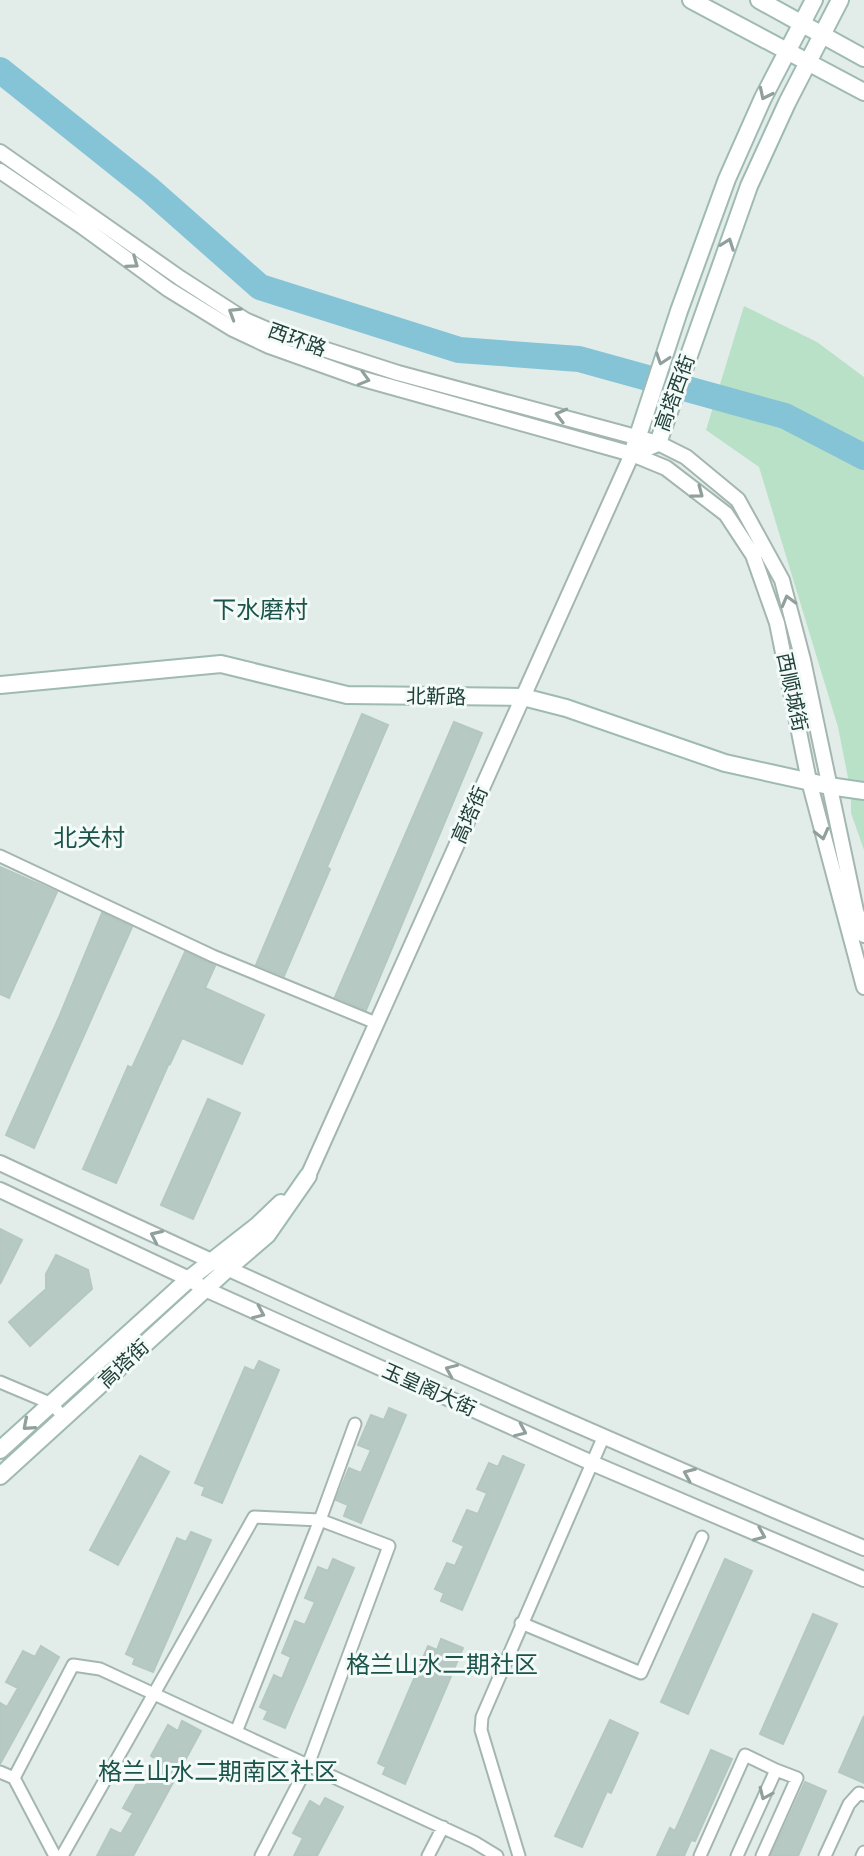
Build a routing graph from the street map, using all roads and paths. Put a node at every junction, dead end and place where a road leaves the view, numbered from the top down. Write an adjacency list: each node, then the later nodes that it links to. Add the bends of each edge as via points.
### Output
1 (691, 0): 7 (main road)
2 (759, 0): 5 (main road)
3 (814, 0): 5 (main road, 高塔西街)
4 (840, 0): 6 (main road, 高塔西街)
5 (802, 23): 6 (main road); 7 (main road, 高塔西街)
6 (822, 34): 8 (main road); 9 (main road, 高塔西街)
7 (787, 52): 9 (main road); 13 (main road, 高塔西街, one-way to 13, via 727,179)
8 (864, 58)
9 (808, 61): 10 (main road); 14 (main road, 高塔西街, one-way to 9, via 749,186)
10 (864, 92)
11 (0, 152): 13 (street, 西环路, one-way to 11, via 398,373 245,320)
12 (0, 171): 15 (street, 西环路, one-way to 15, via 168,289 269,346 356,377)
13 (637, 435): 14 (street, 西环路); 15 (main road, 高塔西街)
14 (658, 443): 15 (main road, 高塔西街); 19 (street, one-way to 14, via 782,580 738,500 686,457)
15 (632, 454): 17 (street, 高塔街); 18 (street, 西顺城街, one-way to 18, via 666,468 726,514 753,555 777,623)
16 (0, 685): 17 (main road, 北靳路, via 221,664 347,695)
17 (523, 697): 18 (main road, 北靳路, via 725,763); 24 (street, 高塔街)
18 (809, 781): 19 (main road, 北靳路); 23 (street, 西顺城街, one-way to 23)
19 (829, 786): 20 (main road, 北靳路); 22 (street)
20 (864, 791)
21 (0, 856): 24 (street, via 213,956)
22 (864, 935)
23 (864, 987)
24 (376, 1023): 26 (street, 高塔街)
25 (0, 1163): 28 (street, 玉皇阁大街, one-way to 25)
26 (308, 1176): 28 (main road, 高塔街, via 267,1235)
27 (0, 1190): 29 (street, 玉皇阁大街)
28 (218, 1266): 29 (main road, 高塔街); 30 (main road, 高塔街); 35 (street, 玉皇阁大街, one-way to 28)
29 (189, 1279): 30 (street, 玉皇阁大街); 32 (main road, 高塔街)
30 (205, 1289): 33 (main road, 高塔街); 37 (street, 玉皇阁大街, one-way to 37)
31 (0, 1382): 32 (street)
32 (52, 1404): 33 (street); 36 (main road, 高塔街, one-way to 36)
33 (65, 1419): 38 (main road, 高塔街)
34 (355, 1424): 39 (street)
35 (603, 1438): 37 (street); 41 (street, 玉皇阁大街, one-way to 35)
36 (0, 1450)
37 (592, 1463): 42 (street, 玉皇阁大街, one-way to 42); 43 (street)
38 (0, 1476)
39 (320, 1520): 44 (street, via 254,1517); 45 (street); 46 (street, via 389,1546)
40 (702, 1537): 43 (street, via 641,1673)
41 (864, 1548)
42 (864, 1579)
43 (521, 1623): 57 (street, via 481,1730)
44 (153, 1693): 45 (street); 49 (street, via 100,1669 73,1665); 53 (street)
45 (236, 1732): 46 (street)
46 (308, 1765): 51 (street); 54 (street)
47 (776, 1770): 58 (street, via 745,1755); 59 (street, one-way to 59); 60 (street, via 797,1778)
48 (0, 1772): 49 (street)
49 (14, 1778): 52 (street)
50 (864, 1795): 61 (street, via 859,1793 849,1804)
51 (443, 1827): 55 (street); 56 (street)
52 (55, 1856)
53 (62, 1856)
54 (261, 1856)
55 (428, 1856)
56 (497, 1856)
57 (519, 1856)
58 (700, 1856)
59 (737, 1856)
60 (762, 1856)
61 (825, 1856)

